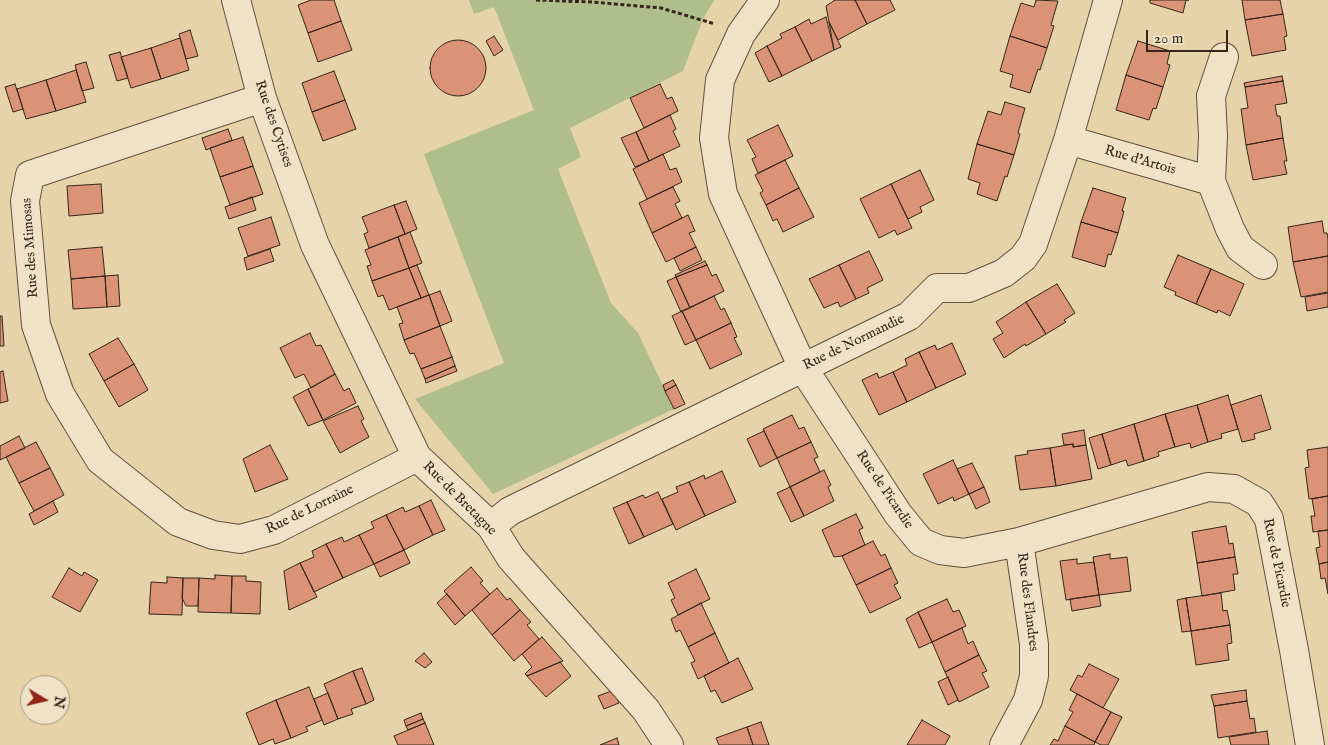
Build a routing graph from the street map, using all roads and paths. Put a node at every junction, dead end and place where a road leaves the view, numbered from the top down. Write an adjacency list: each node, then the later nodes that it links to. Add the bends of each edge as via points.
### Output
1 (236, 0): 7 (street, Rue des Cytises)
2 (536, 0): 5 (path, via 661,8)
3 (765, 0): 5 (street, Rue de Picardie)
4 (1108, 0): 8 (street, Rue de Normandie)
5 (741, 34): 12 (street, Rue de Picardie, via 720,80 714,138 723,194)
6 (1224, 56): 9 (street, via 1211,96)
7 (262, 98): 10 (street, Rue des Cytises); 14 (street, Rue des Mimosas, via 30,175 25,201 36,325 60,394)
8 (1068, 140): 9 (street, Rue d'Artois); 12 (street, Rue de Normandie, via 1032,244 1023,258 1004,272 969,288 937,288 910,316)
9 (1211, 181): 11 (street, via 1240,248)
10 (315, 245): 13 (street, Rue de Bretagne)
11 (1264, 265)
12 (803, 368): 15 (street, Rue de Normandie, via 510,511); 16 (street, Rue de Picardie, via 898,514 921,542 940,550 964,553)
13 (417, 457): 14 (street, Rue de Lorraine, via 274,530 240,539 213,535 178,522); 15 (street, Rue de Bretagne)
14 (100, 460)
15 (491, 526): 17 (street, Rue de Bretagne, via 512,558 646,710)
16 (1019, 542): 18 (street, Rue des Flandres, via 1034,644 1034,676 1028,700); 19 (street, Rue de Picardie, via 1208,487 1234,489 1260,503 1269,519)
17 (669, 745)
18 (1004, 745)
19 (1310, 745)

